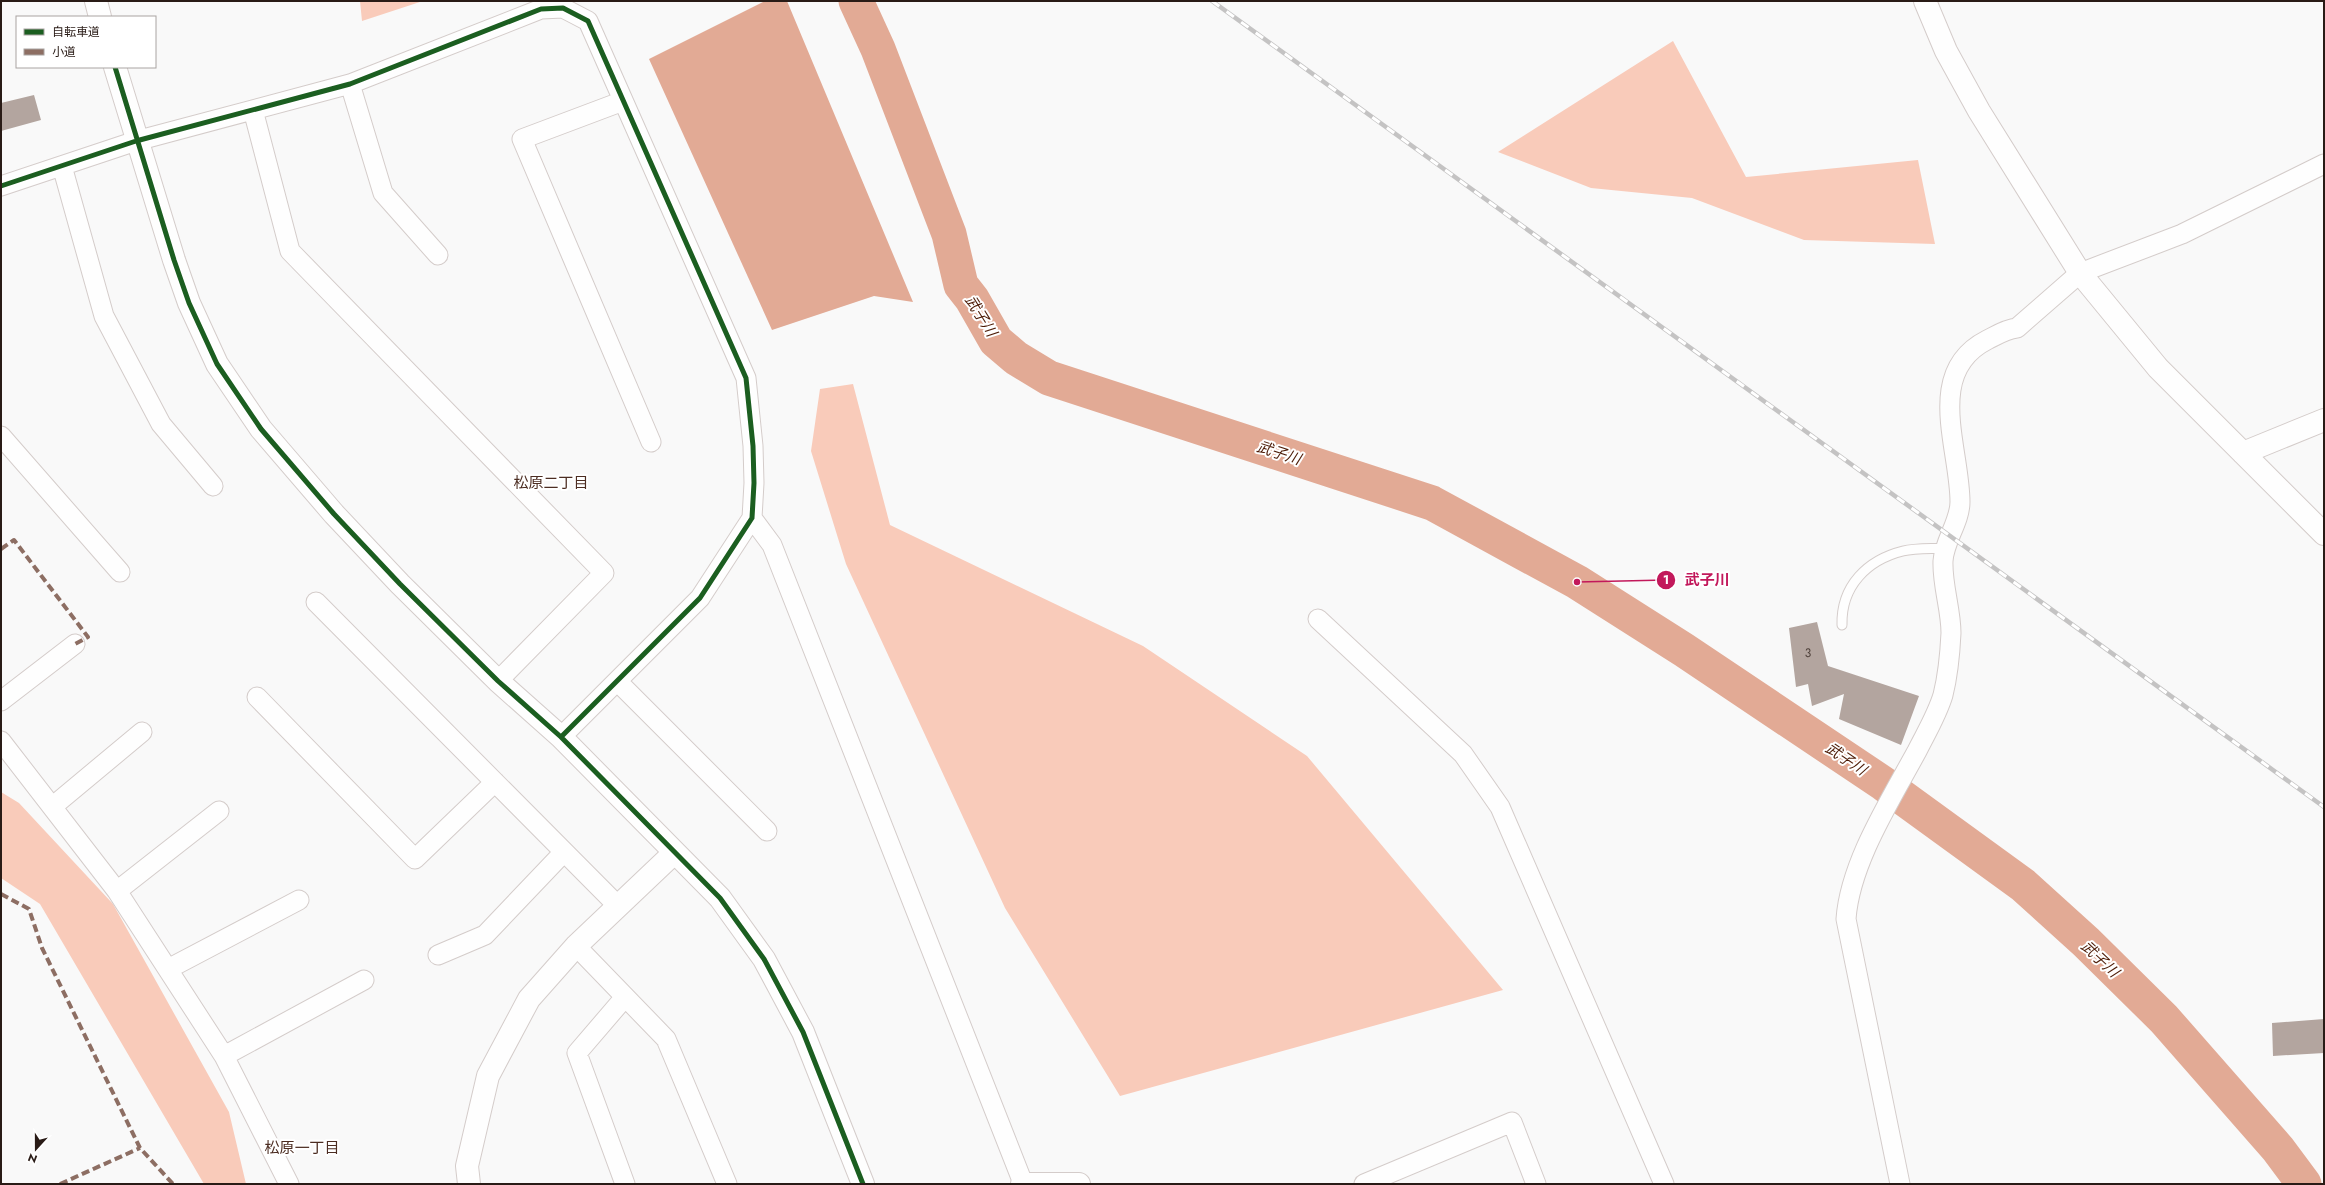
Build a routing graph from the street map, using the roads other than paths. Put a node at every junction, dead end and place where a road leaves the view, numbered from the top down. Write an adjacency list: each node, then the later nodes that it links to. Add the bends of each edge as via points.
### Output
1 (96, 1): 3 (street)
2 (1925, 1): 13 (street, via 1946,51 1979,111)
3 (100, 16)
4 (115, 68): 8 (street)
5 (350, 84): 6 (street, via 541,9 563,8 588,21); 7 (street); 12 (street, via 383,193)
6 (624, 101): 16 (street, via 522,139); 19 (street, via 746,378 753,446)
7 (253, 110): 8 (street); 27 (street, via 290,251 604,573)
8 (136, 141): 10 (street); 27 (street, via 189,303 217,364 261,429 334,514)
9 (2324, 164): 13 (street, via 2182,234)
10 (62, 166): 11 (street); 18 (street, via 104,316 161,424)
11 (1, 186)
12 (438, 255)
13 (2080, 273): 17 (street, via 2158,368); 21 (street, via 2017,328 2009,329 1981,343 1963,358 1950,387 1950,414 1960,503)
14 (2324, 420): 17 (street)
15 (1, 436): 22 (street)
16 (651, 442)
17 (2243, 453): 20 (street)
18 (213, 486)
19 (752, 518): 28 (street, via 700,598); 55 (street, via 772,545)
20 (2324, 534)
21 (1946, 548): 25 (lane, via 1905,551 1884,557 1870,565 1857,577 1847,592 1842,609); 60 (street, via 1943,561 1951,631 1942,695 1919,747 1871,837 1847,901 1846,919)
22 (120, 572)
23 (316, 602): 34 (street)
24 (1318, 619): 59 (street, via 1463,754 1500,807)
25 (1842, 625)
26 (76, 644): 30 (street)
27 (498, 681): 32 (street)
28 (617, 681): 32 (street); 37 (street)
29 (257, 697): 34 (street, via 415,859)
30 (1, 701)
31 (142, 732): 35 (street)
32 (561, 737): 39 (street)
33 (1, 741): 35 (street)
34 (495, 782): 38 (street)
35 (52, 807): 40 (street)
36 (219, 811): 40 (street)
37 (766, 831)
38 (564, 852): 42 (street); 44 (street, via 485,935)
39 (674, 853): 42 (street); 54 (street, via 720,898 764,959 803,1032)
40 (117, 891): 45 (street)
41 (299, 900): 45 (street)
42 (618, 906): 43 (street)
43 (576, 946): 47 (street); 51 (street, via 529,999 488,1076 467,1166)
44 (438, 955)
45 (168, 969): 48 (street)
46 (364, 980): 48 (street)
47 (625, 997): 52 (street, via 577,1053); 53 (street, via 666,1039)
48 (224, 1056): 50 (street)
49 (1405, 1176): 57 (street); 58 (street, via 1512,1122)
50 (289, 1184)
51 (469, 1184)
52 (626, 1184)
53 (727, 1184)
54 (863, 1184)
55 (1023, 1184): 56 (street)
56 (1079, 1184)
57 (1364, 1184)
58 (1536, 1184)
59 (1664, 1184)
60 (1900, 1184)

